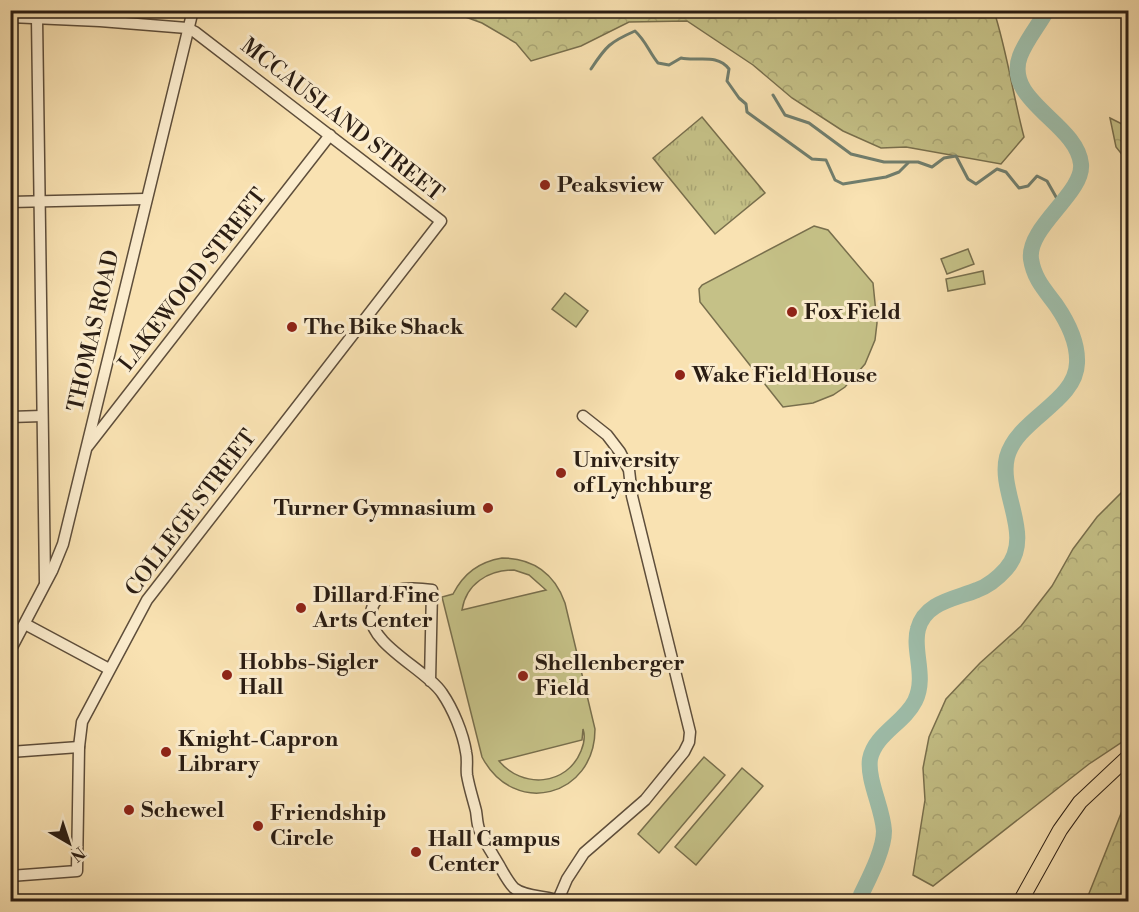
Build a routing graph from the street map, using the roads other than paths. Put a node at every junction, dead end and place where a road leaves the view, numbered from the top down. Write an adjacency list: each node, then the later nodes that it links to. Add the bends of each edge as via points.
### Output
1 (193, 10): 4 (street, THOMAS ROAD)
2 (10, 17): 3 (street)
3 (37, 18): 4 (street); 8 (street)
4 (187, 28): 5 (street, MCCAUSLAND STREET); 6 (street, THOMAS ROAD)
5 (330, 135): 9 (street, MCCAUSLAND STREET); 13 (street, LAKEWOOD STREET)
6 (146, 200): 8 (street); 13 (street, THOMAS ROAD)
7 (10, 202): 8 (street)
8 (38, 202): 10 (street)
9 (441, 221): 17 (street, COLLEGE STREET, via 147,600)
10 (42, 416): 12 (street); 14 (street)
11 (583, 416): 23 (street, via 607,435 629,470 690,732 684,752 645,800 584,853 567,879)
12 (10, 417)
13 (86, 448): 14 (street, THOMAS ROAD, via 63,544)
14 (45, 585): 15 (street, THOMAS ROAD)
15 (25, 624): 16 (street, THOMAS ROAD); 17 (street)
16 (10, 651)
17 (109, 669): 19 (street, COLLEGE STREET, via 82,722)
18 (430, 681): 18 (street, via 432,590 390,591 375,603 370,613 372,626 376,634); 23 (street, via 441,692 455,719 466,752 478,827 488,845 514,888)
19 (79, 747): 20 (street); 22 (street, COLLEGE STREET, via 77,871)
20 (10, 752)
21 (1128, 757): 24 (main road, via 1080,802)
22 (10, 876)
23 (560, 901)
24 (1020, 902)

